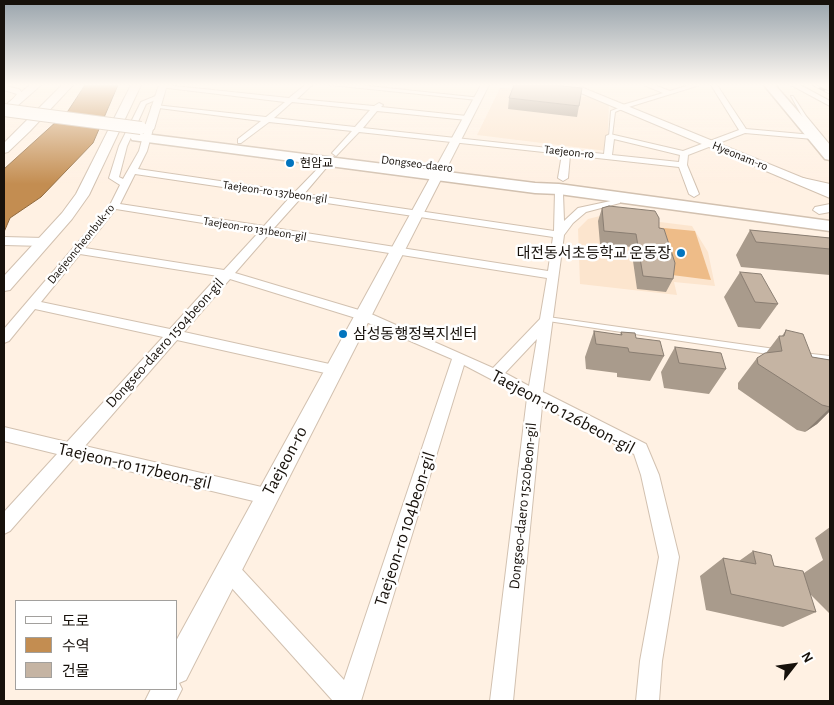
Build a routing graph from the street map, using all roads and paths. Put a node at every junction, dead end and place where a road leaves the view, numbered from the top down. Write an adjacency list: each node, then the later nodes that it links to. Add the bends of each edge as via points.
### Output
1 (4, 118): 21 (main road, Dongseo-daero)
2 (37, 118): 29 (main road)
3 (62, 118): 21 (main road, Dongseo-daero, bridge)
4 (120, 118): 54 (main road, via 93,176 67,216)
5 (136, 118): 39 (street, via 123,146 114,178)
6 (150, 118): 21 (street, Daejeoncheonbuk-ro)
7 (260, 118): 17 (street)
8 (368, 118): 19 (street, Dongseo-daero 1504beon-gil)
9 (467, 118): 25 (street, Taejeon-ro)
10 (612, 118): 22 (lane)
11 (646, 118): 27 (main road, Hyeonam-ro)
12 (735, 118): 20 (street)
13 (798, 118): 18 (main road)
14 (802, 118): 18 (lane)
15 (806, 118): 28 (lane)
16 (815, 118): 23 (main road)
17 (267, 119): 19 (street); 26 (street)
18 (801, 121): 24 (main road)
19 (357, 129): 25 (street); 33 (street, Dongseo-daero 1504beon-gil)
20 (744, 131): 24 (street); 27 (street)
21 (144, 133): 26 (main road, Dongseo-daero); 33 (main road, Dongseo-daero); 36 (street, Daejeoncheonbuk-ro, via 143,151)
22 (610, 136): 31 (street); 34 (street)
23 (830, 136)
24 (813, 137): 32 (main road)
25 (455, 140): 30 (street, Taejeon-ro); 37 (street, Taejeon-ro)
26 (241, 141): 33 (main road, Dongseo-daero)
27 (710, 144): 31 (street); 41 (main road, Hyeonam-ro)
28 (830, 147)
29 (4, 149)
30 (566, 152): 34 (street, Taejeon-ro); 40 (street)
31 (684, 154): 35 (street)
32 (830, 156)
33 (332, 157): 37 (main road, Dongseo-daero); 43 (street, Dongseo-daero 1504beon-gil)
34 (608, 157): 35 (street, Taejeon-ro)
35 (683, 165): 42 (street)
36 (133, 171): 39 (street, Daejeoncheonbuk-ro); 43 (street, Taejeon-ro 137beon-gil)
37 (439, 171): 38 (main road, Dongseo-daero); 47 (street, Taejeon-ro)
38 (534, 183): 40 (main road); 46 (main road, Dongseo-daero, via 719,204); 49 (main road, Dongseo-daero)
39 (126, 184): 45 (street, Daejeoncheonbuk-ro)
40 (561, 186): 42 (main road); 44 (main road); 51 (street, Dongseo-daero 1520beon-gil)
41 (829, 192)
42 (694, 194): 46 (main road)
43 (296, 195): 47 (street, Taejeon-ro 137beon-gil); 50 (street, Dongseo-daero 1504beon-gil)
44 (618, 201): 48 (main road); 51 (street, via 582,210 569,220)
45 (114, 206): 50 (street, Taejeon-ro 131beon-gil); 56 (street, Daejeoncheonbuk-ro)
46 (828, 212)
47 (417, 213): 51 (street); 57 (street, Taejeon-ro)
48 (774, 226): 52 (main road); 55 (main road)
49 (830, 226)
50 (265, 231): 57 (street, Taejeon-ro 131beon-gil); 58 (street, Dongseo-daero 1504beon-gil)
51 (559, 235): 59 (street, Dongseo-daero 1520beon-gil)
52 (830, 237)
53 (4, 241): 54 (street)
54 (44, 242): 60 (main road)
55 (830, 242)
56 (77, 250): 58 (street, Taejeon-ro 126beon-gil); 61 (street, Daejeoncheonbuk-ro)
57 (396, 252): 59 (street); 62 (street, Taejeon-ro)
58 (226, 274): 62 (street, Taejeon-ro 126beon-gil); 64 (street, Dongseo-daero 1504beon-gil)
59 (552, 276): 63 (street, Dongseo-daero 1520beon-gil)
60 (4, 286)
61 (32, 304): 64 (street); 65 (street, Daejeoncheonbuk-ro)
62 (364, 316): 68 (street, Taejeon-ro 126beon-gil); 70 (street, Taejeon-ro)
63 (548, 319): 66 (lane); 71 (street); 72 (street, Dongseo-daero 1520beon-gil)
64 (174, 334): 70 (street); 74 (street, Dongseo-daero 1504beon-gil)
65 (4, 338)
66 (783, 353)
67 (792, 354): 69 (lane)
68 (460, 357): 71 (street, Taejeon-ro 126beon-gil); 81 (street, Taejeon-ro 104beon-gil)
69 (830, 359)
70 (334, 370): 75 (street, Taejeon-ro)
71 (495, 375): 72 (street, Taejeon-ro 126beon-gil)
72 (535, 396): 82 (street, Dongseo-daero 1520beon-gil); 83 (street, Taejeon-ro 126beon-gil, via 640,449 650,475 670,557 651,661)
73 (4, 434): 74 (street, Taejeon-ro 117beon-gil)
74 (70, 451): 75 (street, Taejeon-ro 117beon-gil); 76 (street, Dongseo-daero 1504beon-gil)
75 (266, 496): 77 (street, Taejeon-ro)
76 (4, 525)
77 (228, 569): 78 (street, Taejeon-ro); 81 (street)
78 (178, 666)
79 (166, 690): 80 (street)
80 (160, 701)
81 (349, 701)
82 (501, 701)
83 (648, 701)

